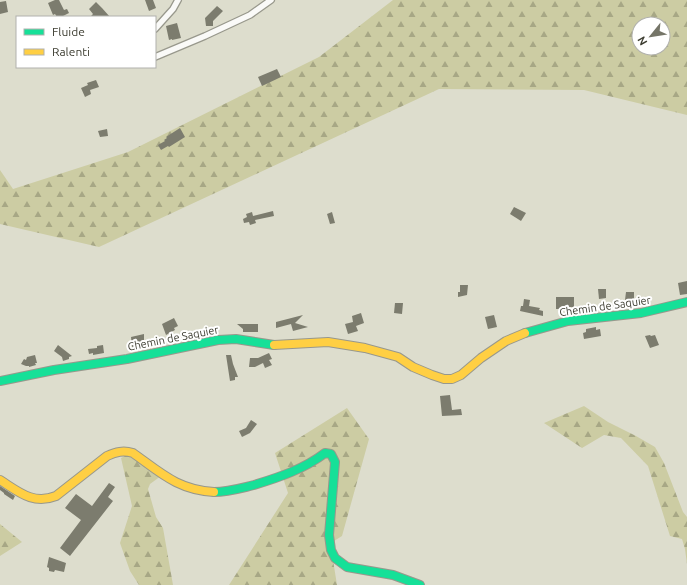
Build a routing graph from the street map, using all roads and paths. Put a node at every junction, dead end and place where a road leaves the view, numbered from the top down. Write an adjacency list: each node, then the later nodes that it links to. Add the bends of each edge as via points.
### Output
1 (178, 0): 3 (street)
2 (271, 0): 4 (street, via 250,15)
3 (156, 28)
4 (156, 57)
5 (687, 302): 6 (street, Chemin de Saquier, via 641,313 587,318 538,329 506,341 462,375 452,379 432,375 398,357 365,348 328,342 271,345 232,339)
6 (0, 381)
7 (0, 480): 8 (street, via 33,499 47,500 60,493 107,456 126,451 172,481 203,491 221,492 284,476 312,463 325,453 330,453 334,456 335,462 330,535 331,550 335,558 347,567 393,575)
8 (420, 585)

